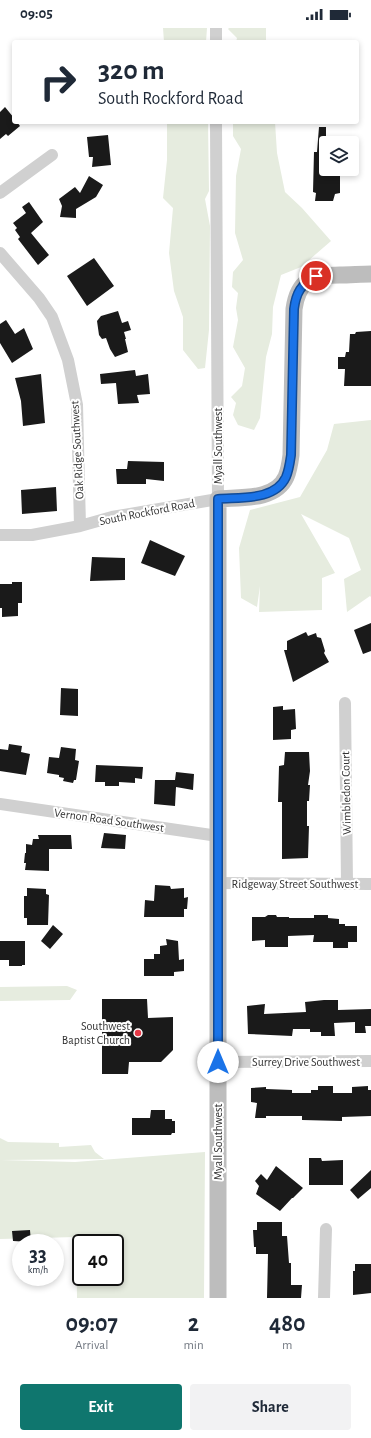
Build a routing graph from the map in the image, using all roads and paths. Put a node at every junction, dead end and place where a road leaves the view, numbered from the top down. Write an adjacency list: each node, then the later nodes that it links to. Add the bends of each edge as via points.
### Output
1 (216, 28): 2 (street)
2 (216, 40)
3 (216, 124): 8 (street, Myall Southwest)
4 (52, 155): 5 (street)
5 (0, 193)
6 (0, 253): 9 (street, Oak Ridge Southwest, via 52,317 68,360 77,405)
7 (371, 274): 8 (street, South Rockford Road, via 316,276 302,285 295,298 294,309 291,455 286,476 277,488 269,493)
8 (218, 499): 9 (street, South Rockford Road, via 112,517); 13 (street, Myall Southwest)
9 (80, 526): 10 (street, South Rockford Road, via 32,535)
10 (0, 535)
11 (345, 703): 15 (street, Wimbledon Court)
12 (0, 804): 13 (street, Vernon Road Southwest)
13 (218, 836): 14 (street, Myall Southwest)
14 (218, 884): 15 (street, Ridgeway Street Southwest); 17 (street, Myall Southwest)
15 (347, 884): 16 (street, Ridgeway Street Southwest)
16 (371, 884)
17 (218, 1062): 18 (street, Surrey Drive Southwest); 20 (street, Myall Southwest)
18 (371, 1062)
19 (326, 1229): 21 (street)
20 (218, 1298)
21 (324, 1298)

